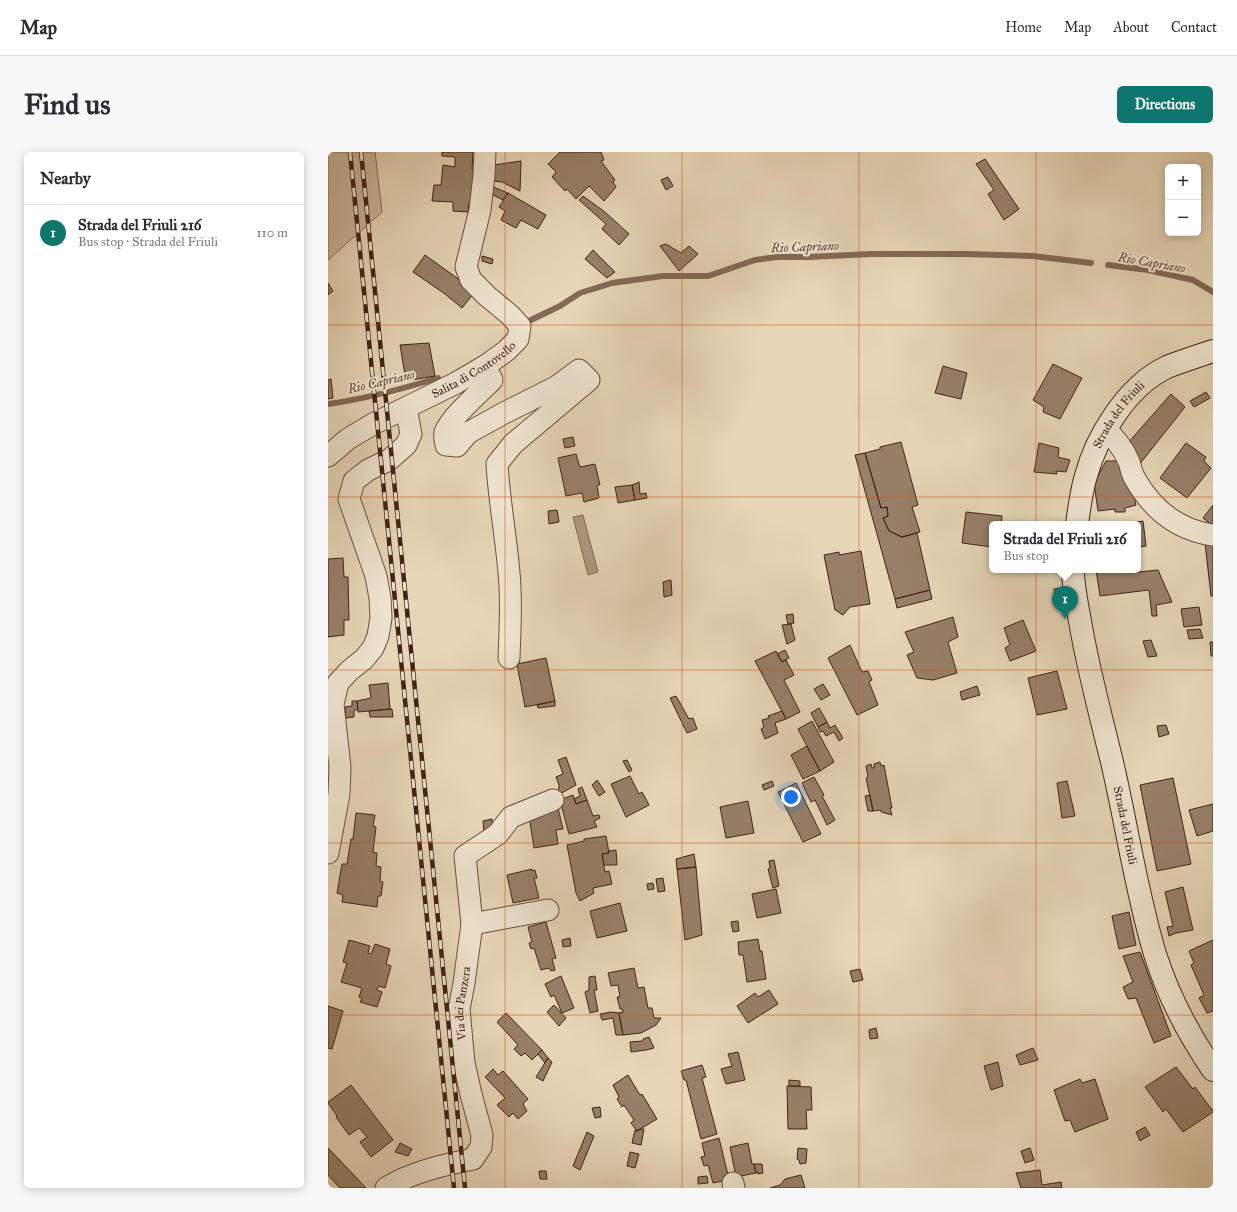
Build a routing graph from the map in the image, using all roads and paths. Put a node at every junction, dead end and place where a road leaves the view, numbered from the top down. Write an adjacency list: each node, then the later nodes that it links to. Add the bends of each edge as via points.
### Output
1 (485, 152): 3 (street, Salita di Contovello, via 480,210 466,267 471,280 520,326 518,339)
2 (1213, 351): 5 (main road, Strada del Friuli, via 1166,368 1139,385 1118,410)
3 (485, 366): 4 (street, Salita di Contovello); 10 (street, via 492,380 452,421 445,434 446,445 457,446 468,433 556,386 579,370 589,380 513,444 497,464 510,581)
4 (406, 408): 6 (street, Salita di Contovello, via 348,439); 12 (street, via 411,434 406,445 389,460 368,470 354,481 349,499 376,576 381,618 373,648 338,683 333,704 340,767 339,794)
5 (1106, 430): 7 (main road, Strada del Friuli, via 1093,455 1085,479); 8 (street, via 1117,441 1129,462 1132,475 1142,490 1164,515 1180,526)
6 (328, 456)
7 (1078, 521)
8 (1213, 535)
9 (1073, 573): 15 (main road, Strada del Friuli, via 1086,652 1140,896 1156,955 1186,1026)
10 (509, 658)
11 (552, 800): 14 (street, Via dei Panzera, via 511,817 498,834 465,856)
12 (328, 853)
13 (548, 910): 14 (street)
14 (472, 924): 16 (street, Via dei Panzera, via 459,1009 464,1063 482,1135 481,1147 473,1159 440,1166)
15 (1213, 1070)
16 (386, 1188)

